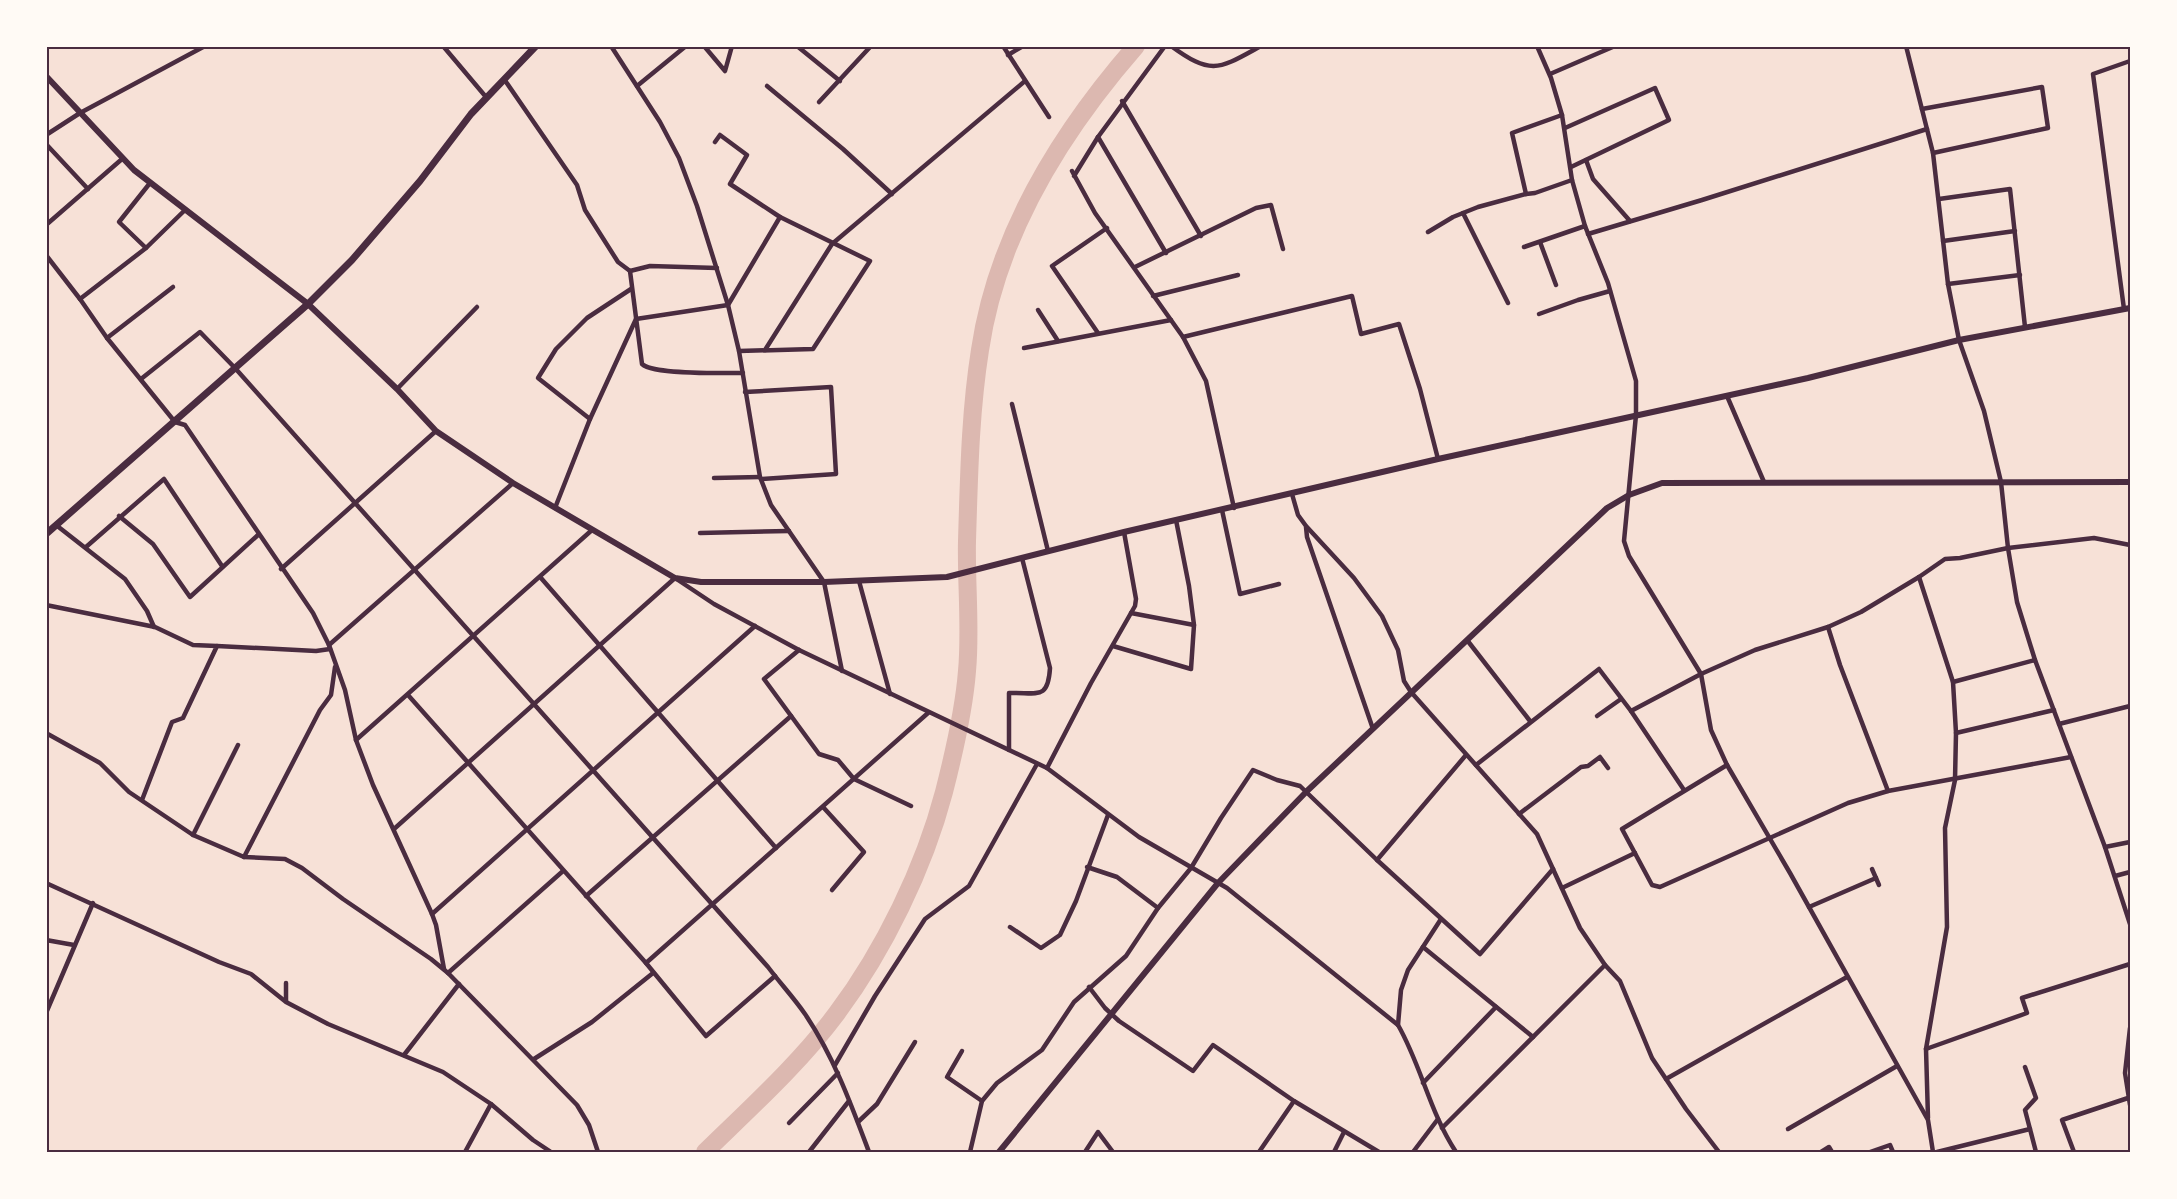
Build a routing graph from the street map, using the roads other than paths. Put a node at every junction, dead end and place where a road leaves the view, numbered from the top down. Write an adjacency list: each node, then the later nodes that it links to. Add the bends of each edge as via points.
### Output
1 (205, 46): 33 (street)
2 (443, 46): 29 (street)
3 (536, 46): 22 (main road)
4 (611, 46): 26 (street)
5 (686, 46): 26 (street)
6 (704, 46): 7 (street, via 724,70)
7 (732, 46)
8 (797, 46): 23 (street)
9 (872, 46): 23 (street)
10 (1003, 46): 18 (street)
11 (1023, 46): 18 (street)
12 (1165, 46): 30 (street)
13 (1171, 46): 14 (street, via 1199,64 1215,68)
14 (1261, 46)
15 (1537, 46): 20 (street)
16 (1616, 46): 20 (street)
17 (1906, 46): 32 (street)
18 (1008, 55): 24 (street)
19 (2130, 60): 89 (street, via 2093,74)
20 (1550, 74): 34 (street)
21 (46, 75): 25 (street)
22 (504, 79): 29 (main road); 75 (street, via 577,185 585,210 618,262)
23 (840, 81): 31 (street)
24 (1025, 81): 35 (street); 51 (street)
25 (53, 82): 28 (street); 33 (street)
26 (637, 86): 73 (street, via 679,158)
27 (767, 86): 51 (street)
28 (46, 87)
29 (486, 97): 86 (main road, via 420,181)
30 (1122, 101): 39 (street); 64 (street)
31 (819, 102)
32 (1922, 109): 37 (street); 43 (street, via 2042,87 2048,128)
33 (80, 113): 38 (street); 45 (street)
34 (1562, 115): 36 (street); 52 (street, via 1512,133)
35 (1049, 117)
36 (1565, 128): 46 (street, via 1655,88 1669,120); 47 (street)
37 (1927, 129): 43 (street); 57 (street)
38 (46, 135)
39 (1098, 137): 60 (street, via 1073,173 1083,195); 71 (street)
40 (715, 142): 44 (street, via 720,135)
41 (46, 144): 50 (street)
42 (752, 147): 44 (street)
43 (1933, 153): 53 (street)
44 (747, 155): 56 (street, via 730,184)
45 (122, 159): 49 (street); 50 (street)
46 (1586, 160): 47 (street); 57 (street, via 1593,179)
47 (1571, 167): 48 (street)
48 (1572, 180): 52 (street); 59 (street)
49 (150, 183): 54 (street); 69 (street, via 119,222)
50 (88, 189): 58 (street)
51 (892, 194): 67 (street)
52 (1526, 194): 55 (street)
53 (1939, 198): 61 (street, via 2010,189); 65 (street)
54 (185, 210): 69 (street); 86 (street)
55 (1463, 213): 62 (street); 85 (street)
56 (780, 217): 67 (street); 87 (street)
57 (1630, 221): 63 (street)
58 (46, 225)
59 (1585, 226): 63 (street); 66 (street)
60 (1107, 228): 74 (street); 95 (street, via 1052,266)
61 (2015, 231): 65 (street); 77 (street)
62 (1428, 232)
63 (1588, 234): 82 (street)
64 (1201, 236): 70 (street, via 1256,208 1271,205); 71 (street)
65 (1943, 241): 78 (street)
66 (1540, 242): 68 (street); 79 (street)
67 (832, 244): 101 (street); 101 (street, via 870,261 813,348)
68 (1524, 247)
69 (146, 248): 84 (street)
70 (1283, 249)
71 (1166, 253): 74 (street)
72 (46, 255): 84 (street)
73 (717, 267): 75 (street, via 650,266); 87 (street)
74 (1135, 267): 83 (street)
75 (630, 271): 81 (street)
76 (1238, 274): 83 (street)
77 (2020, 275): 78 (street); 94 (street)
78 (1948, 284): 98 (street)
79 (1556, 285)
80 (173, 287): 97 (street)
81 (631, 289): 92 (street); 111 (street, via 587,318 556,349 538,378)
82 (1610, 291): 91 (street); 110 (street, via 1636,381)
83 (1153, 296): 93 (street)
84 (80, 298): 97 (street)
85 (1508, 303)
86 (308, 304): 103 (main road); 106 (street)
87 (728, 305): 92 (street); 102 (street)
88 (477, 307): 106 (street)
89 (2127, 308): 94 (street)
90 (1038, 310): 99 (street)
91 (1539, 315)
92 (636, 320): 104 (street, via 645,368); 111 (street)
93 (1171, 320): 95 (street); 96 (street)
94 (2025, 327): 98 (street)
95 (1098, 333): 99 (street)
96 (1183, 337): 114 (street, via 1352,296 1361,334 1399,324); 125 (street, via 1206,381)
97 (107, 338): 105 (street)
98 (1959, 340): 108 (street); 118 (street, via 1984,411)
99 (1058, 341): 100 (street)
100 (1024, 348)
101 (765, 350): 102 (street)
102 (739, 351): 104 (street)
103 (235, 369): 105 (street, via 200,332); 112 (main road); 123 (street)
104 (743, 374): 107 (street)
105 (141, 379): 112 (street)
106 (398, 389): 113 (street)
107 (745, 392): 116 (street); 116 (street, via 831,387 836,474)
108 (1727, 396): 110 (street); 117 (street)
109 (1012, 404): 140 (street)
110 (1636, 415): 114 (street); 122 (street)
111 (590, 419): 124 (street)
112 (175, 422): 129 (main road); 136 (street, via 185,425)
113 (436, 431): 120 (street); 123 (street)
114 (1438, 459): 121 (street)
115 (714, 478): 116 (street)
116 (760, 478): 132 (street, via 771,505)
117 (1764, 482): 118 (street); 122 (street, via 1662,483)
118 (2001, 482): 119 (street); 139 (street)
119 (2130, 482)
120 (513, 483): 124 (street); 144 (street)
121 (1292, 494): 125 (street); 130 (street)
122 (1629, 495): 158 (street, via 1607,508); 167 (street, via 1624,541 1629,556)
123 (356, 503): 143 (street); 144 (street)
124 (555, 508): 131 (street)
125 (1234, 508): 126 (street)
126 (1222, 510): 128 (street); 150 (street, via 1240,594)
127 (119, 516): 138 (street); 142 (street, via 153,544 190,597); 142 (street, via 164,478)
128 (1176, 520): 134 (street); 153 (street)
129 (56, 525): 135 (main road); 138 (street)
130 (1306, 526): 169 (street, via 1354,578 1382,616); 183 (street)
131 (592, 530): 146 (street); 147 (street)
132 (789, 531): 133 (street); 149 (street)
133 (700, 532)
134 (1124, 532): 140 (street); 152 (street, via 1136,599)
135 (46, 534)
136 (258, 535): 142 (street); 143 (street)
137 (2130, 545): 139 (street, via 2094,538)
138 (86, 547): 155 (street, via 125,579)
139 (2008, 548): 145 (street, via 1945,559); 164 (street, via 2017,602)
140 (1048, 551): 141 (street)
141 (1022, 558): 148 (street, via 947,577); 188 (street, via 1050,668 1049,684 1041,692 1009,693)
142 (222, 566)
143 (281, 569): 162 (street, via 313,613)
144 (415, 570): 157 (street); 162 (street)
145 (1919, 577): 156 (street); 168 (street)
146 (541, 578): 157 (street); 159 (street)
147 (675, 578): 149 (street, via 701,582); 154 (street); 159 (street)
148 (858, 581): 149 (street); 170 (street)
149 (824, 582): 166 (street)
150 (1279, 584)
151 (46, 605): 155 (street)
152 (1131, 613): 153 (street); 161 (street)
153 (1194, 625): 161 (street, via 1191,669)
154 (755, 626): 163 (street); 177 (street)
155 (154, 627): 160 (street, via 193,645)
156 (1828, 627): 167 (street, via 1755,650); 202 (street)
157 (475, 636): 171 (street); 173 (street)
158 (1467, 640): 169 (street); 181 (street)
159 (600, 645): 173 (street); 177 (street)
160 (217, 646): 162 (street, via 316,651); 204 (street, via 183,718 172,722)
161 (1113, 646): 195 (street)
162 (330, 647): 165 (street)
163 (799, 650): 166 (street); 179 (street, via 764,679)
164 (2035, 660): 168 (street); 175 (street)
165 (335, 664): 186 (street); 218 (street, via 331,695)
166 (843, 671): 170 (street)
167 (1701, 674): 176 (street); 194 (street, via 1711,730)
168 (1953, 682): 185 (street)
169 (1411, 692): 183 (street); 189 (street)
170 (890, 694): 178 (street)
171 (408, 695): 186 (street); 191 (street)
172 (1621, 699): 176 (street); 180 (street); 181 (street, via 1599,669)
173 (534, 704): 191 (street); 197 (street)
174 (2130, 706): 182 (street)
175 (2054, 710): 182 (street); 185 (street)
176 (1631, 711): 201 (street)
177 (658, 712): 197 (street); 200 (street)
178 (928, 713): 188 (street); 198 (street)
179 (791, 716): 198 (street, via 819,754 838,760); 200 (street)
180 (1597, 716)
181 (1530, 721): 193 (street)
182 (2059, 724): 190 (street)
183 (1373, 729): 203 (street)
184 (46, 733): 204 (street, via 100,763)
185 (1956, 733): 199 (street)
186 (356, 740): 209 (street)
187 (238, 746): 211 (street)
188 (1008, 750): 192 (street)
189 (1466, 755): 193 (street); 219 (street)
190 (2071, 757): 199 (street); 215 (street)
191 (468, 763): 209 (street); 210 (street)
192 (1037, 764): 195 (street); 268 (street, via 969,886 925,919)
193 (1476, 765): 207 (street)
194 (1727, 765): 201 (street); 212 (street)
195 (1047, 768): 208 (street)
196 (1608, 768): 207 (street, via 1600,757)
197 (593, 770): 210 (street); 213 (street)
198 (855, 779): 205 (street); 206 (street)
199 (1955, 780): 202 (street); 264 (street, via 1945,828 1947,927)
200 (717, 781): 213 (street); 216 (street)
201 (1684, 790): 217 (street, via 1622,829)
202 (1888, 791): 212 (street, via 1848,803)
203 (1307, 792): 219 (street); 221 (street, via 1253,770); 229 (street)
204 (142, 800): 211 (street)
205 (911, 806)
206 (823, 807): 216 (street); 232 (street, via 864,852)
207 (1519, 814): 222 (street, via 1537,834)
208 (1108, 815): 220 (street); 221 (street)
209 (394, 829): 238 (street)
210 (526, 829): 224 (street); 238 (street)
211 (193, 835): 218 (street)
212 (1769, 837): 217 (street, via 1659,886 1652,885); 236 (street)
213 (652, 838): 233 (street); 235 (street)
214 (2130, 842): 215 (street)
215 (2105, 847): 226 (street)
216 (776, 848): 235 (street)
217 (1635, 853): 231 (street)
218 (244, 857): 248 (street, via 285,859 302,868)
219 (1377, 860): 239 (street)
220 (1087, 867): 237 (street, via 1117,877); 241 (street, via 1060,935 1041,948)
221 (1191, 868): 229 (street); 237 (street)
222 (1553, 869): 231 (street); 239 (street, via 1480,954)
223 (1872, 869): 227 (street)
224 (563, 871): 233 (street); 248 (street)
225 (2130, 872): 226 (street)
226 (2115, 876): 240 (street)
227 (1876, 878): 230 (street); 236 (street)
228 (46, 883): 234 (street)
229 (1218, 883): 258 (street); 259 (street)
230 (1879, 885)
231 (1562, 888): 247 (street, via 1580,928)
232 (832, 890)
233 (586, 896): 245 (street)
234 (93, 903): 243 (street); 255 (street, via 251,974)
235 (712, 904): 245 (street); 250 (street)
236 (1809, 907): 251 (street)
237 (1158, 908): 254 (street, via 1126,956)
238 (432, 914): 248 (street)
239 (1441, 919): 244 (street)
240 (2130, 924)
241 (1010, 927)
242 (46, 940): 243 (street)
243 (74, 945): 257 (street)
244 (1423, 947): 256 (street); 259 (street, via 1401,990)
245 (646, 963): 249 (street)
246 (2130, 964): 264 (street, via 2022,998 2027,1012)
247 (1605, 965): 261 (street); 272 (street, via 1620,981 1645,1043)
248 (446, 971): 253 (street)
249 (653, 973): 250 (street, via 706,1036); 267 (street, via 592,1022)
250 (775, 976): 268 (street, via 805,1013)
251 (1847, 977): 269 (street); 272 (street)
252 (286, 983): 255 (street)
253 (459, 984): 266 (street); 267 (street)
254 (1089, 987): 258 (street); 277 (street, via 1074,1002 1042,1050 997,1083)
255 (286, 1002): 266 (street, via 328,1024)
256 (1496, 1007): 261 (street); 273 (street)
257 (46, 1013)
258 (1112, 1014): 278 (street, via 1193,1071 1213,1046); 295 (street)
259 (1398, 1024): 273 (street)
260 (2130, 1028): 263 (street)
261 (1533, 1037): 285 (street)
262 (915, 1042): 283 (street, via 877,1104)
263 (2130, 1046): 274 (street)
264 (1926, 1049): 282 (street)
265 (962, 1051): 277 (street, via 947,1077)
266 (404, 1054): 279 (street, via 443,1072)
267 (534, 1059): 291 (street, via 584,1115)
268 (835, 1065): 271 (street)
269 (1897, 1066): 282 (street); 286 (street)
270 (2025, 1067): 287 (street, via 2036,1098 2025,1110)
271 (838, 1073): 276 (street); 284 (street)
272 (1666, 1078): 303 (street)
273 (1424, 1083): 281 (street)
274 (2128, 1083): 275 (street)
275 (2128, 1098): 280 (street); 310 (street, via 2062,1120)
276 (849, 1101): 283 (street); 292 (street)
277 (982, 1101): 294 (street)
278 (1294, 1101): 288 (street); 298 (street)
279 (491, 1104): 289 (street); 290 (street)
280 (2130, 1105)
281 (1438, 1119): 285 (street); 301 (street)
282 (1928, 1120): 308 (street)
283 (858, 1122): 293 (street)
284 (789, 1123)
285 (1442, 1128): 302 (street)
286 (1788, 1129)
287 (2030, 1129): 308 (street); 309 (street)
288 (1344, 1132): 299 (street); 300 (street)
289 (465, 1152)
290 (551, 1152)
291 (598, 1152)
292 (809, 1152)
293 (869, 1152)
294 (970, 1152)
295 (999, 1152)
296 (1085, 1152): 297 (street, via 1098,1132)
297 (1113, 1152)
298 (1260, 1152)
299 (1334, 1152)
300 (1379, 1152)
301 (1413, 1152)
302 (1456, 1152)
303 (1719, 1152)
304 (1821, 1152): 305 (street, via 1829,1147)
305 (1832, 1152)
306 (1870, 1152): 307 (street, via 1890,1145)
307 (1893, 1152)
308 (1935, 1152)
309 (2036, 1152)
310 (2074, 1152)

